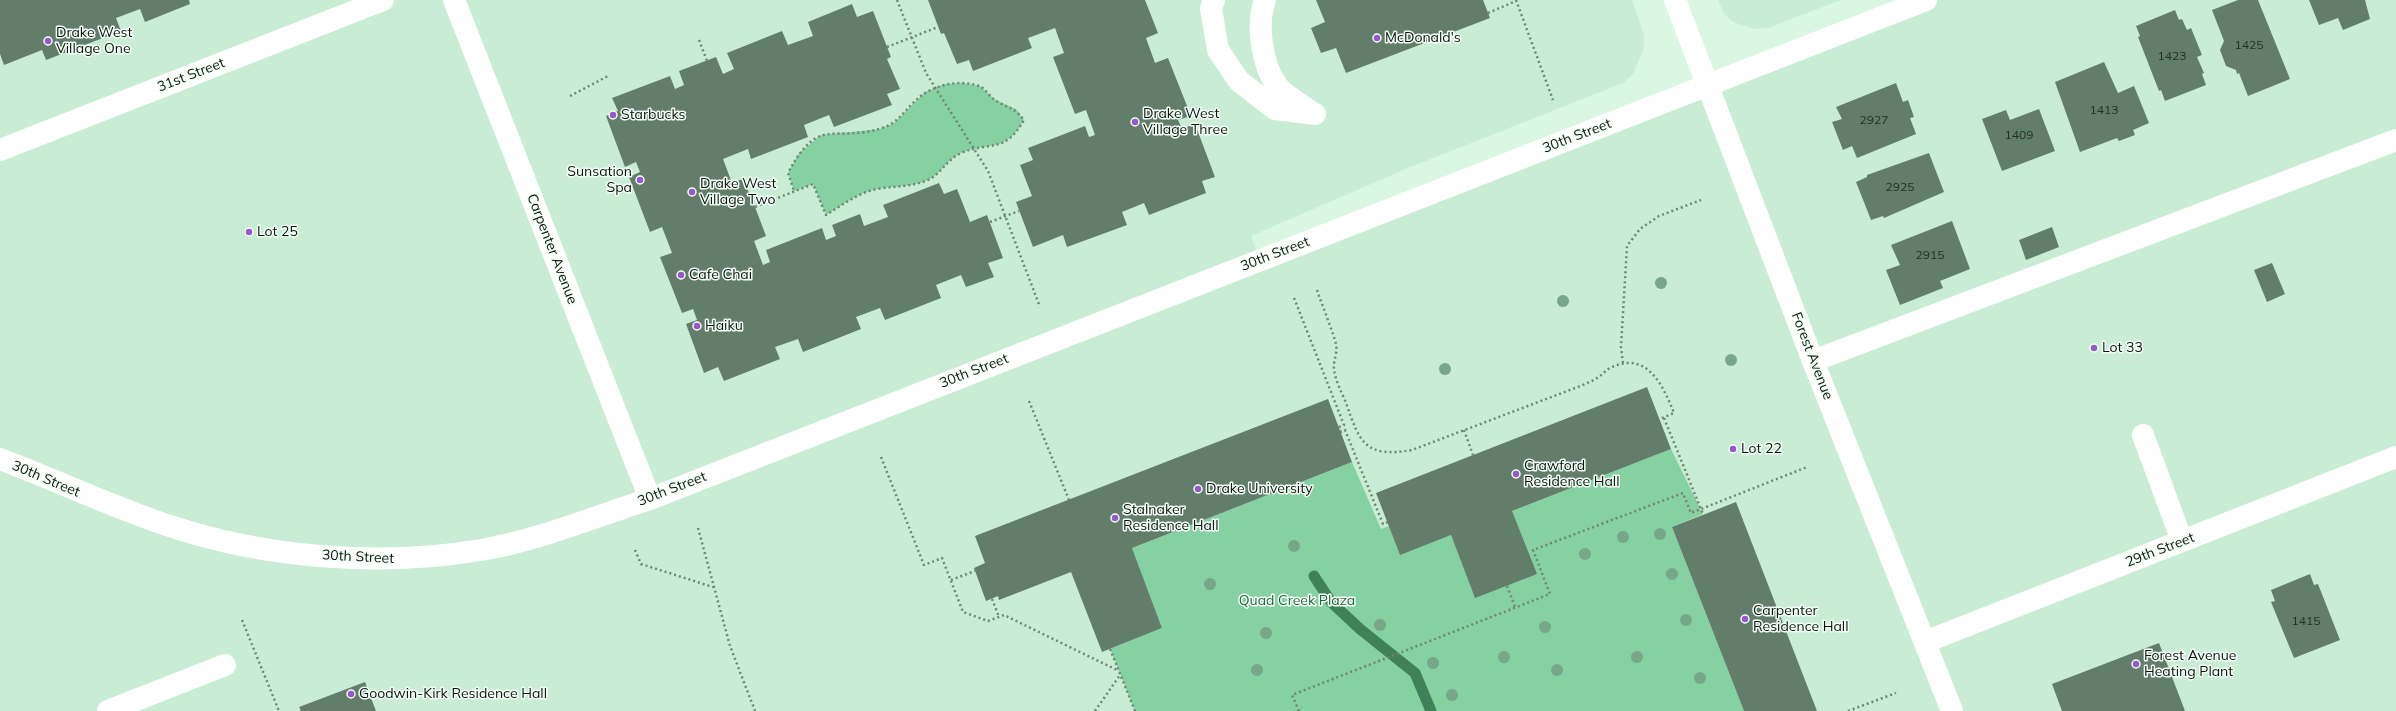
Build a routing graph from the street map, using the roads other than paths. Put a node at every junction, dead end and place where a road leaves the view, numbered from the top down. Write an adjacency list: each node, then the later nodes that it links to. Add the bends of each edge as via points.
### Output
1 (383, 0): 9 (main road, 31st Street)
2 (454, 0): 14 (main road, Carpenter Avenue)
3 (1214, 0): 4 (main road, via 1211,9 1218,50 1239,81 1275,109 1315,114 1278,86 1266,63 1262,34 1262,8)
4 (1265, 0)
5 (1675, 0): 7 (main road, Forest Avenue)
6 (1926, 0): 7 (main road, 30th Street)
7 (1708, 85): 10 (main road, Forest Avenue); 14 (main road, 30th Street)
8 (2396, 140): 10 (main road)
9 (0, 150)
10 (1813, 361): 16 (main road, Forest Avenue)
11 (2143, 435): 15 (main road)
12 (2396, 457): 15 (main road, 29th Street)
13 (0, 459): 14 (main road, 30th Street, via 36,472 98,501 169,526 243,545 326,556 403,559 482,550 526,540)
14 (650, 499)
15 (2182, 541): 16 (main road, 29th Street)
16 (1925, 642): 19 (main road, Forest Avenue)
17 (225, 665): 18 (main road)
18 (108, 711)
19 (1952, 711)

